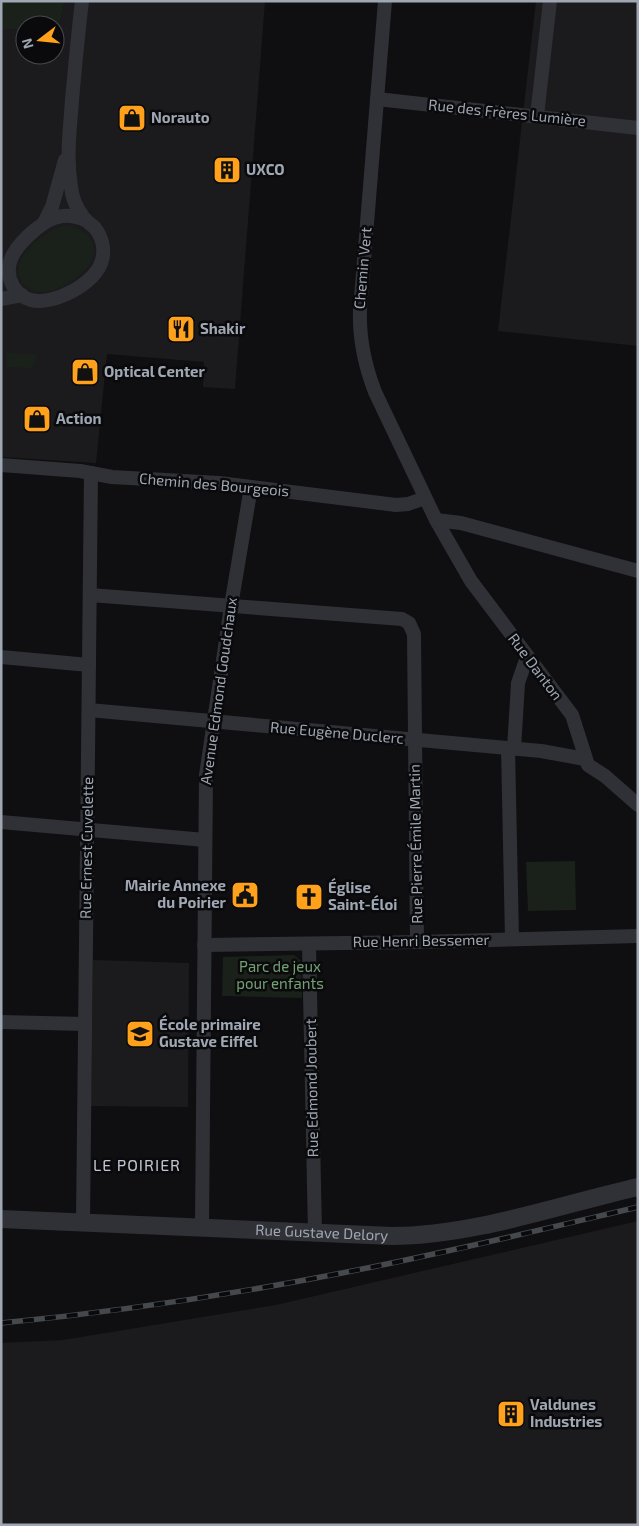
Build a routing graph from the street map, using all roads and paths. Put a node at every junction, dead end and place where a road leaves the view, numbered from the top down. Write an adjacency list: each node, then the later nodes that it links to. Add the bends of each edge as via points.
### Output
1 (82, 1): 7 (street)
2 (385, 1): 4 (street, Chemin Vert)
3 (550, 1): 5 (street)
4 (377, 99): 5 (street, Rue des Frères Lumière); 16 (street, Chemin Vert, via 360,335 375,392)
5 (537, 116): 6 (street, Rue des Frères Lumière)
6 (638, 128)
7 (68, 152): 8 (street, via 73,198); 9 (street)
8 (85, 220): 9 (street, via 64,215); 11 (street, via 102,241 102,262 96,274 51,300 32,300)
9 (44, 223): 10 (street, via 22,241)
10 (5, 267): 11 (street, via 14,288)
11 (22, 295): 12 (street)
12 (1, 299)
13 (1, 465): 14 (street, Chemin des Bourgeois)
14 (91, 473): 15 (street, Chemin des Bourgeois); 19 (street, Rue Ernest Cuvelette)
15 (251, 487): 16 (street, Chemin des Bourgeois, via 396,505); 20 (street, Avenue Edmond Goudchaux)
16 (425, 498): 17 (street, Chemin Vert)
17 (436, 520): 18 (street, via 461,523); 22 (street, Rue Danton, via 471,581)
18 (638, 571)
19 (90, 595): 20 (street); 23 (street, Rue Ernest Cuvelette)
20 (231, 606): 25 (street, Avenue Edmond Goudchaux); 26 (street, Rue Pierre Émile Martin, via 407,621 414,634)
21 (1, 657): 23 (street)
22 (528, 657): 27 (street, via 518,683); 28 (street, Rue Danton, via 572,716)
23 (89, 666): 24 (street, Rue Ernest Cuvelette)
24 (89, 710): 25 (street, Rue Eugène Duclerc); 31 (street, Rue Ernest Cuvelette)
25 (213, 722): 26 (street, Rue Eugène Duclerc); 32 (street, Avenue Edmond Goudchaux, via 206,775)
26 (415, 740): 27 (street, Rue Eugène Duclerc); 35 (street, Rue Pierre Émile Martin)
27 (511, 748): 28 (street, Rue Eugène Duclerc); 34 (street)
28 (585, 759): 29 (street, via 590,767)
29 (638, 805)
30 (1, 822): 31 (street)
31 (87, 828): 32 (street); 39 (street, Rue Ernest Cuvelette)
32 (205, 840): 37 (street, Avenue Edmond Goudchaux)
33 (638, 936): 34 (street, Rue Henri Bessemer)
34 (512, 939): 35 (street, Rue Henri Bessemer)
35 (417, 942): 36 (street, Rue Henri Bessemer)
36 (309, 944): 37 (street, Rue Henri Bessemer); 44 (street, Rue Edmond Joubert)
37 (204, 945): 43 (street, Avenue Edmond Goudchaux)
38 (1, 1022): 39 (street)
39 (85, 1024): 42 (street, Rue Ernest Cuvelette)
40 (638, 1187): 44 (street, Rue Gustave Delory, via 432,1234)
41 (1, 1219): 42 (street, Rue Gustave Delory)
42 (83, 1222): 43 (street, Rue Gustave Delory)
43 (202, 1228): 44 (street, Rue Gustave Delory)
44 (314, 1233)

